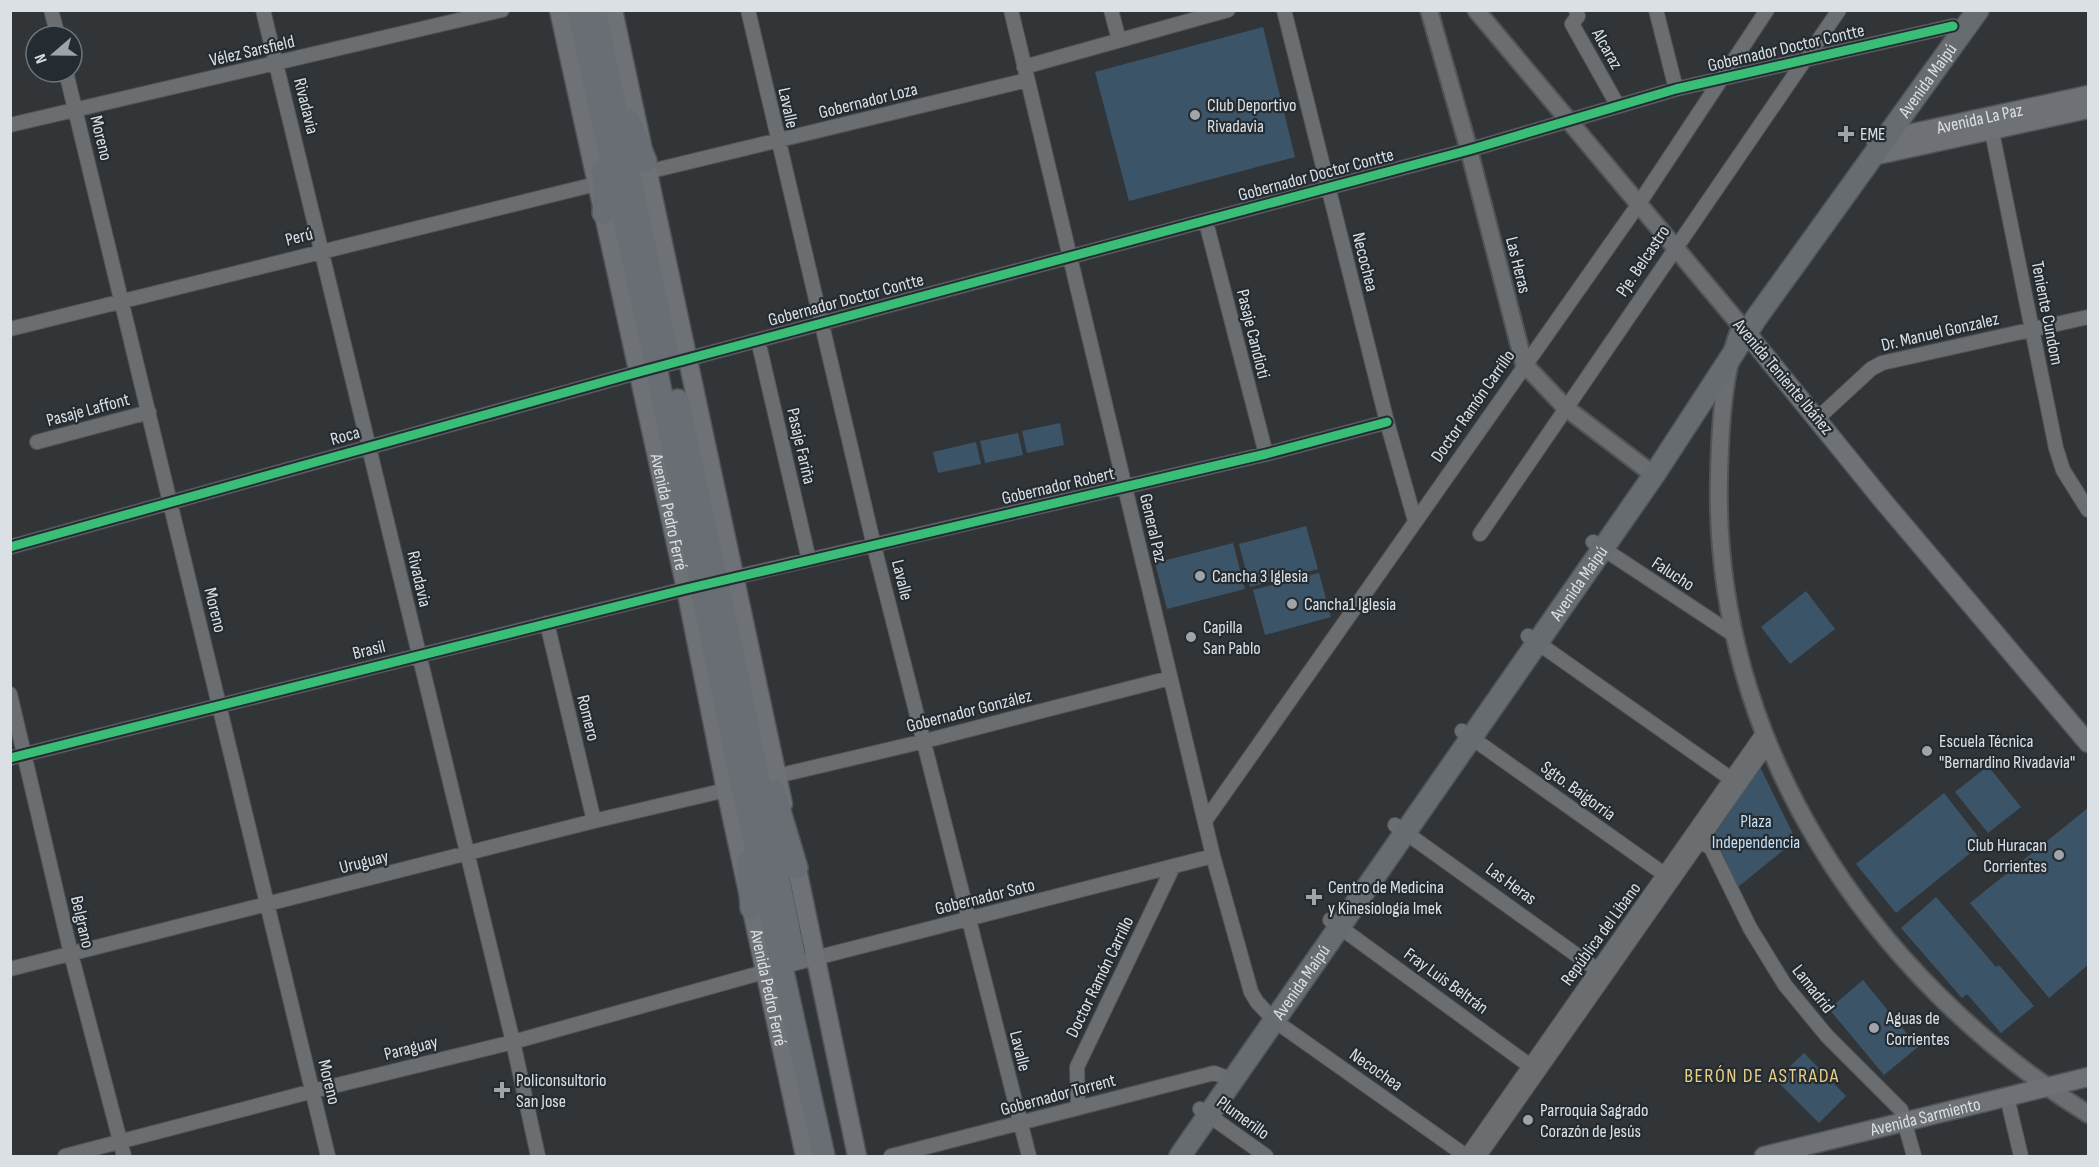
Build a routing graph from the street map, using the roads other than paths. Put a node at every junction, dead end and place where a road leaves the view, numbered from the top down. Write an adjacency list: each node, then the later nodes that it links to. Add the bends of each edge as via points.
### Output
1 (263, 10): 23 (street, Rivadavia)
2 (502, 10): 23 (street, Vélez Sarsfield)
3 (559, 10): 39 (main road, Avenida Pedro Ferré)
4 (577, 10): 42 (highway, via 586,94 605,187); 56 (highway, Avenida Pedro Ferré)
5 (596, 10): 38 (highway); 56 (highway, Avenida Pedro Ferré)
6 (613, 10): 38 (main road, Avenida Pedro Ferré)
7 (748, 10): 35 (street, Lavalle)
8 (1011, 10): 24 (street, General Paz)
9 (1111, 10): 21 (street)
10 (1228, 10): 19 (street, Gobernador Loza)
11 (1284, 10): 40 (street, Necochea)
12 (1429, 10): 37 (street, Las Heras)
13 (1476, 10): 32 (street, Avenida Teniente Ibáñez)
14 (1576, 10): 29 (street, Alcaraz, via 1578,16 1572,24)
15 (1656, 10): 27 (street)
16 (1767, 10): 25 (street, Doctor Ramón Carrillo)
17 (1839, 10): 22 (street, Pje. Belcastro)
18 (1978, 10): 36 (main road, Avenida Maipú)
19 (1211, 13): 21 (street, Gobernador Loza)
20 (1959, 18): 22 (street, Gobernador Doctor Contte); 36 (main road, Avenida Maipú)
21 (1119, 40): 24 (street, Gobernador Loza)
22 (1801, 63): 25 (street, Gobernador Doctor Contte); 44 (street, Pje. Belcastro)
23 (276, 64): 30 (street, Vélez Sarsfield); 45 (street, Rivadavia)
24 (1026, 73): 35 (street, Gobernador Loza); 46 (street, General Paz)
25 (1719, 80): 27 (street, Gobernador Doctor Contte); 41 (street, Doctor Ramón Carrillo)
26 (69, 84): 30 (street, Moreno)
27 (1677, 89): 29 (street, Gobernador Doctor Contte)
28 (2088, 95): 33 (main road, Avenida La Paz)
29 (1618, 106): 32 (street, Gobernador Doctor Contte)
30 (75, 109): 34 (street, Vélez Sarsfield); 47 (street, Moreno)
31 (2088, 109): 33 (main road, Avenida La Paz)
32 (1570, 121): 37 (street, Gobernador Doctor Contte); 41 (street, Avenida Teniente Ibáñez)
33 (1990, 123): 36 (main road, Avenida La Paz); 52 (street, Teniente Cundom)
34 (10, 125)
35 (777, 142): 38 (street, Gobernador Loza); 49 (street, Lavalle)
36 (1877, 146): 51 (main road, Avenida Maipú)
37 (1469, 150): 40 (street, Gobernador Doctor Contte); 55 (street, Las Heras)
38 (646, 167): 56 (main road, Avenida Pedro Ferré)
39 (596, 184): 42 (main road, Avenida Pedro Ferré); 45 (street, Perú)
40 (1328, 188): 43 (street, Gobernador Doctor Contte); 60 (street, Necochea)
41 (1638, 205): 44 (street, Avenida Teniente Ibáñez); 55 (street, Doctor Ramón Carrillo)
42 (603, 213): 56 (main road, Avenida Pedro Ferré)
43 (1206, 222): 46 (street, Gobernador Doctor Contte); 63 (street, Pasaje Candioti)
44 (1674, 247): 51 (street, Avenida Teniente Ibáñez); 57 (street, Pje. Belcastro)
45 (323, 249): 47 (street, Perú); 62 (street, Rivadavia)
46 (1071, 257): 49 (street, Gobernador Doctor Contte); 65 (street, General Paz)
47 (122, 301): 50 (street, Perú); 58 (street, Moreno)
48 (2088, 317): 52 (street, Dr. Manuel Gonzalez)
49 (820, 324): 53 (street, Gobernador Doctor Contte); 71 (street, Lavalle)
50 (10, 329)
51 (1744, 329): 54 (main road, Avenida Maipú); 59 (main road, Avenida Teniente Ibáñez); 64 (main road, Avenida Maipú)
52 (2032, 330): 59 (street, Dr. Manuel Gonzalez, via 1881,363); 67 (street, Teniente Cundom, via 2063,470)
53 (758, 340): 56 (street, Gobernador Doctor Contte); 73 (street, Pasaje Fariña)
54 (1731, 357): 64 (main road, Avenida Maipú); 76 (street, via 1721,435 1718,504 1720,547)
55 (1524, 364): 57 (street, Las Heras); 68 (street, Doctor Ramón Carrillo)
56 (663, 365): 62 (street, Roca); 74 (highway, Avenida Pedro Ferré); 74 (main road, Avenida Pedro Ferré)
57 (1566, 408): 64 (street, Las Heras); 69 (street, Pje. Belcastro)
58 (149, 412): 61 (street, Pasaje Laffont); 66 (street, Moreno)
59 (1818, 418): 86 (main road, Avenida Teniente Ibáñez)
60 (1387, 422): 63 (street, Gobernador Robert); 68 (street, Necochea)
61 (37, 442)
62 (370, 446): 66 (street, Roca); 78 (street, Rivadavia)
63 (1266, 454): 65 (street, Gobernador Robert)
64 (1649, 472): 70 (main road, Avenida Maipú)
65 (1125, 487): 71 (street, Gobernador Robert); 80 (street, General Paz)
66 (170, 502): 72 (street, Roca); 82 (street, Moreno)
67 (2088, 510)
68 (1415, 521): 94 (street, Doctor Ramón Carrillo)
69 (1480, 534)
70 (1598, 545): 76 (street, Falucho); 77 (main road, Avenida Maipú)
71 (874, 546): 73 (street, Gobernador Robert); 85 (street, Lavalle)
72 (10, 547)
73 (809, 560): 74 (street, Gobernador Robert)
74 (710, 583): 75 (street, Brasil); 79 (highway, Avenida Pedro Ferré); 89 (highway, Avenida Pedro Ferré); 90 (main road, Avenida Pedro Ferré); 92 (main road, Avenida Pedro Ferré)
75 (547, 623): 78 (street, Brasil); 93 (street, Romero)
76 (1734, 635): 84 (street)
77 (1533, 639): 83 (main road, Avenida Maipú); 91 (street)
78 (418, 655): 82 (street, Brasil); 97 (street, Rivadavia)
79 (738, 677): 100 (highway); 107 (highway, Avenida Pedro Ferré)
80 (1170, 678): 85 (street, Gobernador González); 94 (street, General Paz)
81 (10, 694): 87 (street, Belgrano)
82 (220, 704): 87 (street, Brasil); 102 (street, Moreno)
83 (1467, 734): 95 (main road, Avenida Maipú); 101 (street, Sgto. Baigorria)
84 (1766, 738): 91 (street, República del Libano); 115 (street, via 1795,804 1826,857 1881,933 1958,1015)
85 (924, 741): 90 (street, Gobernador González); 104 (street, Lavalle)
86 (2088, 744)
87 (25, 754): 88 (street, Brasil); 106 (street, Belgrano)
88 (10, 758)
89 (738, 769): 103 (highway); 107 (highway, Avenida Pedro Ferré)
90 (777, 776): 100 (main road, Avenida Pedro Ferré)
91 (1735, 782): 96 (street, República del Libano)
92 (726, 790): 93 (street, Uruguay); 103 (main road, Avenida Pedro Ferré)
93 (594, 821): 97 (street, Uruguay)
94 (1205, 821): 98 (street, General Paz)
95 (1400, 829): 105 (main road, Avenida Maipú); 109 (street, Las Heras)
96 (1696, 838): 101 (street, República del Libano); 121 (street, Lamadrid, via 1711,848 1750,928 1785,985 1827,1036 1901,1110)
97 (468, 854): 102 (street, Uruguay); 111 (street, Rivadavia)
98 (1213, 856): 99 (street, Gobernador Soto); 110 (street, General Paz, via 1251,992)
99 (1173, 867): 104 (street, Gobernador Soto); 118 (street, Doctor Ramón Carrillo, via 1077,1067)
100 (797, 868): 107 (main road, Avenida Pedro Ferré)
101 (1669, 878): 109 (street, República del Libano)
102 (266, 904): 106 (street, Uruguay); 116 (street, Moreno)
103 (751, 908): 107 (main road, Avenida Pedro Ferré)
104 (967, 920): 107 (street, Gobernador Soto); 122 (street, Lavalle)
105 (1335, 923): 110 (main road, Avenida Maipú); 112 (street, Fray Luis Beltrán)
106 (71, 954): 108 (street, Uruguay); 123 (street, Belgrano)
107 (790, 965): 111 (street, Paraguay); 129 (main road, Avenida Pedro Ferré); 130 (highway, Avenida Pedro Ferré); 131 (highway, Avenida Pedro Ferré); 132 (main road, Avenida Pedro Ferré)
108 (10, 969)
109 (1601, 972): 112 (street, República del Libano)
110 (1271, 1017): 114 (main road, Avenida Maipú); 138 (street, Necochea)
111 (513, 1042): 116 (street, Paraguay); 128 (street, Rivadavia)
112 (1535, 1070): 138 (street, República del Libano); 139 (street, República del Libano)
113 (2088, 1077): 115 (main road, Avenida Sarmiento)
114 (1228, 1078): 118 (street, Gobernador Torrent, via 1214,1073); 119 (main road, Avenida Maipú)
115 (2046, 1087): 117 (main road, Avenida Sarmiento); 120 (street)
116 (313, 1091): 123 (street, Paraguay); 127 (street, Moreno)
117 (2007, 1097): 121 (main road, Avenida Sarmiento); 142 (street)
118 (1078, 1107): 122 (street, Gobernador Torrent)
119 (1204, 1113): 135 (main road, Avenida Maipú); 136 (main road, Avenida Maipú); 137 (street, Plumerillo)
120 (2088, 1114)
121 (1906, 1122): 124 (main road, Avenida Sarmiento); 141 (street, Lamadrid)
122 (1020, 1123): 133 (street, Gobernador Torrent); 134 (street, Lavalle)
123 (121, 1141): 125 (street, Paraguay); 126 (street, Belgrano)
124 (1813, 1151): 140 (main road, Avenida Sarmiento)
125 (65, 1156)
126 (124, 1156)
127 (328, 1156)
128 (538, 1156)
129 (805, 1156)
130 (824, 1156)
131 (838, 1156)
132 (857, 1156)
133 (891, 1156)
134 (1029, 1156)
135 (1166, 1156)
136 (1180, 1156)
137 (1266, 1156)
138 (1467, 1156)
139 (1479, 1156)
140 (1764, 1156)
141 (1914, 1156)
142 (2021, 1156)

